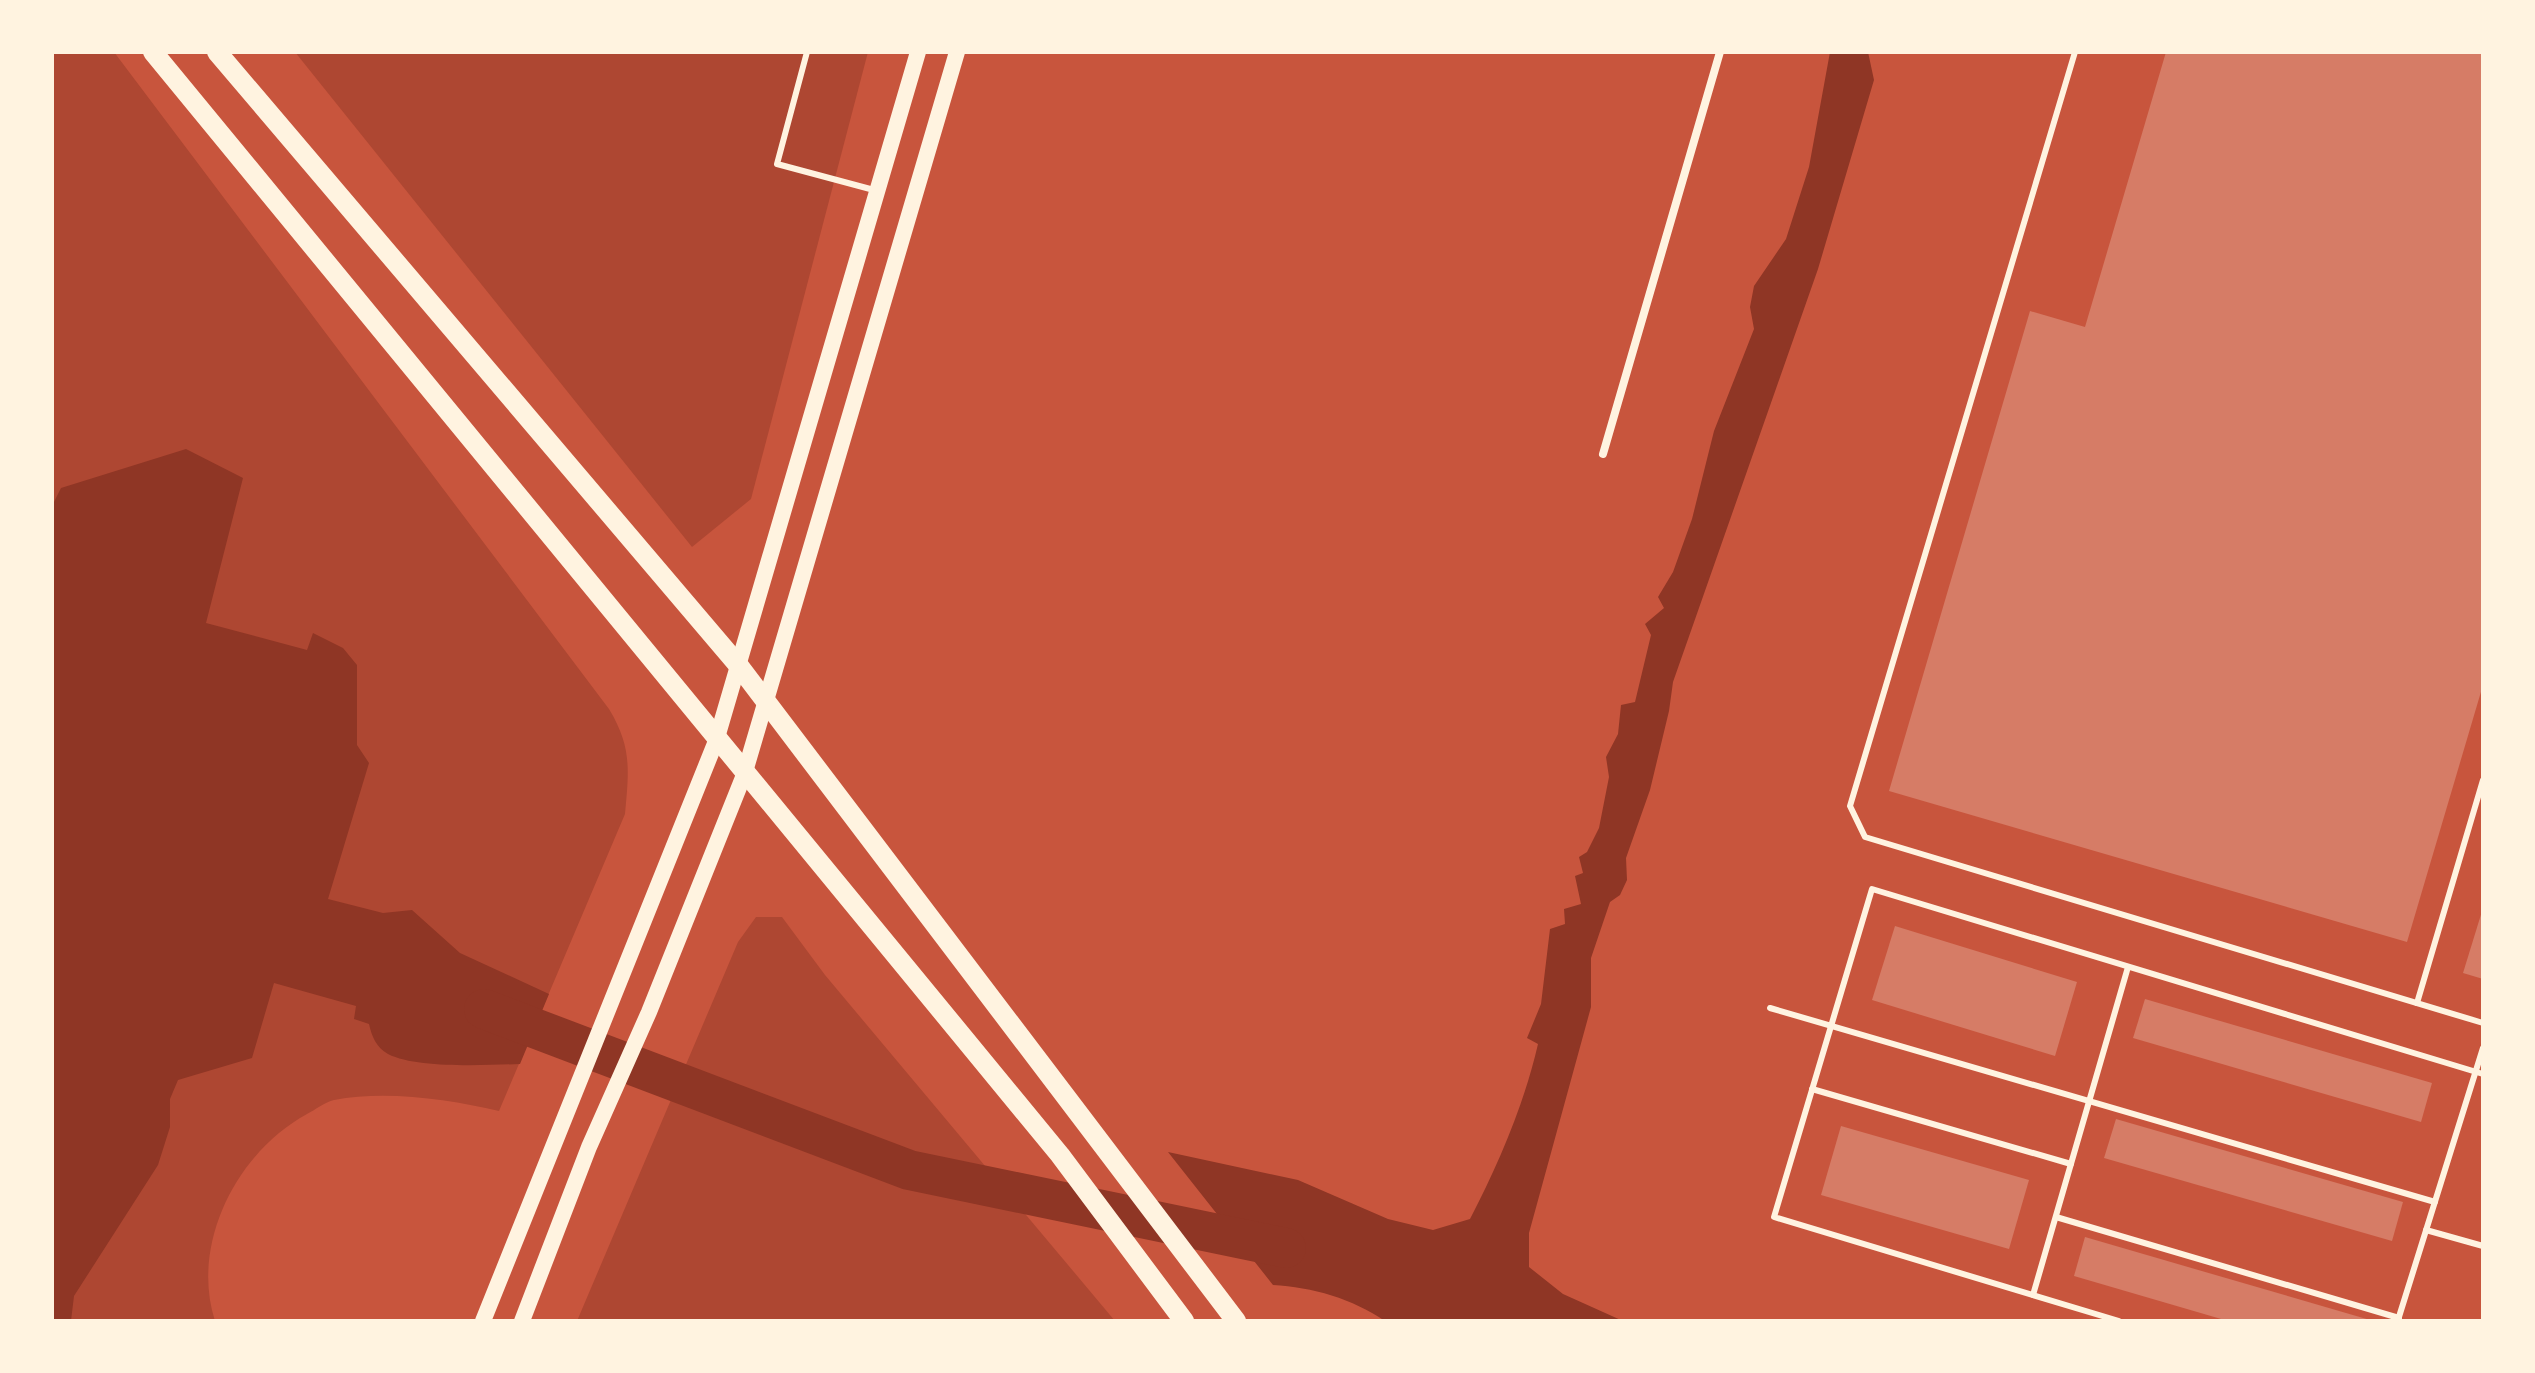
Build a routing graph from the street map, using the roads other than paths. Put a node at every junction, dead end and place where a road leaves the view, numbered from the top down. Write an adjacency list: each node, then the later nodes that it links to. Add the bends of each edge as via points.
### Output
1 (153, 52): 12 (main road)
2 (217, 52): 10 (main road)
3 (807, 52): 8 (lane, via 777,164)
4 (918, 52): 8 (main road)
5 (957, 52): 11 (main road)
6 (1720, 52): 9 (street)
7 (2075, 52): 16 (lane, via 1850,806 1865,837)
8 (877, 191): 10 (main road)
9 (1603, 454)
10 (739, 666): 11 (main road); 12 (main road)
11 (767, 703): 13 (main road); 34 (main road)
12 (716, 741): 13 (main road); 31 (main road)
13 (744, 775): 32 (main road); 33 (main road, via 1060,1155)
14 (2483, 780): 16 (lane)
15 (2128, 967): 19 (lane, via 1872,889); 21 (lane); 23 (lane)
16 (2417, 1003): 18 (lane)
17 (1770, 1008): 19 (lane)
18 (2483, 1023)
19 (1831, 1026): 22 (lane); 23 (lane)
20 (2483, 1048): 21 (lane)
21 (2479, 1073): 25 (lane)
22 (1812, 1089): 24 (lane); 29 (lane, via 1774,1217)
23 (2090, 1101): 24 (lane); 25 (lane)
24 (2071, 1164): 26 (lane)
25 (2435, 1202): 27 (lane)
26 (2056, 1217): 29 (lane); 30 (lane)
27 (2426, 1230): 28 (lane); 30 (lane)
28 (2483, 1246)
29 (2033, 1295): 35 (lane)
30 (2398, 1320)
31 (483, 1321)
32 (522, 1321)
33 (1184, 1321)
34 (1236, 1321)
35 (2119, 1321)

